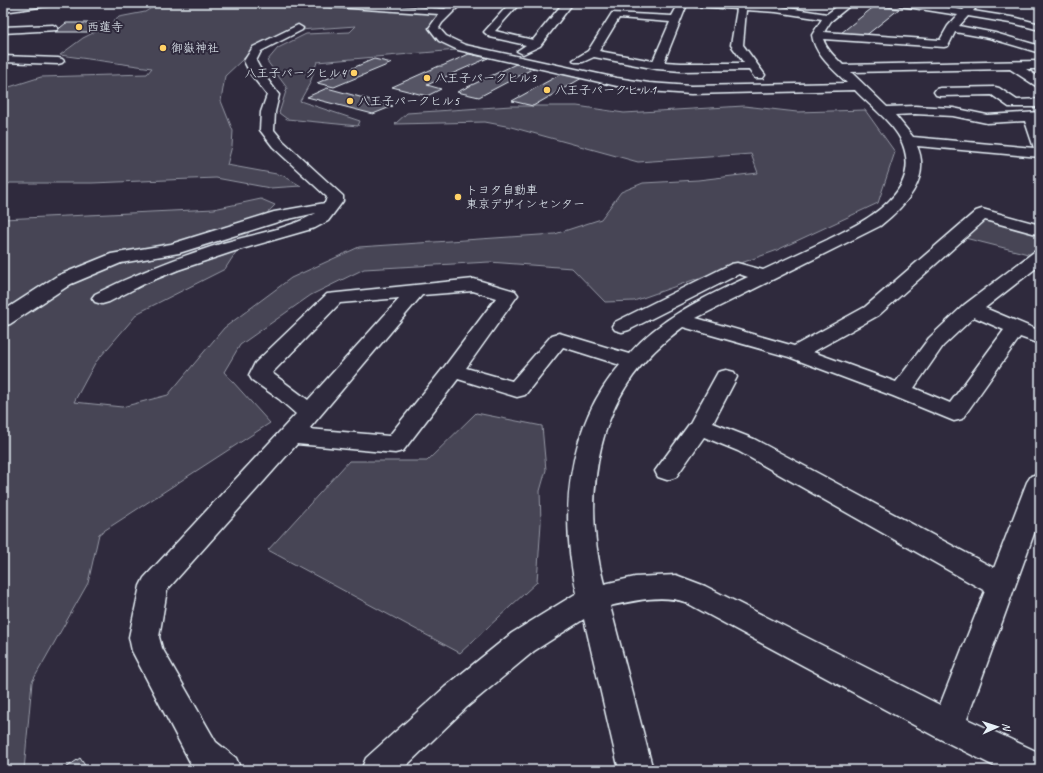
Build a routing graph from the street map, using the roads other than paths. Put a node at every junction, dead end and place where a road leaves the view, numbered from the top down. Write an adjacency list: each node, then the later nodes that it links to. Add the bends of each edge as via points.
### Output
1 (47, 3): 13 (street)
2 (320, 3): 11 (street)
3 (457, 3): 14 (street)
4 (515, 3): 25 (street, via 489,32)
5 (568, 3): 25 (street)
6 (683, 3): 17 (street)
7 (695, 3): 12 (street)
8 (848, 3): 16 (street)
9 (901, 3): 15 (street)
10 (975, 3): 15 (street)
11 (400, 6): 14 (street)
12 (742, 6): 16 (street); 34 (street, via 737,45)
13 (3, 10)
14 (446, 12): 29 (street, via 434,28 438,36 462,48)
15 (966, 13): 18 (street); 21 (street)
16 (830, 17): 23 (street, via 822,23)
17 (676, 19): 28 (street, via 616,15); 32 (street)
18 (1040, 27)
19 (53, 28): 22 (street)
20 (298, 28): 51 (street, via 257,50 250,61 273,95 268,112 267,130 278,144 335,196 335,201)
21 (952, 28): 26 (street, via 991,35); 27 (street)
22 (3, 30)
23 (817, 35): 24 (street); 38 (street, via 820,49)
24 (882, 40): 27 (street); 37 (street, via 885,48)
25 (536, 44): 29 (street)
26 (1038, 48)
27 (949, 51): 35 (street)
28 (592, 53): 32 (street); 39 (street)
29 (508, 58): 39 (street)
30 (3, 59): 31 (street)
31 (58, 62)
32 (657, 65): 34 (street)
33 (1040, 65): 36 (street)
34 (752, 66): 42 (street)
35 (966, 66): 36 (street); 37 (street)
36 (1013, 66): 40 (street)
37 (909, 68): 38 (street); 43 (street)
38 (840, 69): 41 (street)
39 (561, 70): 42 (street, via 648,87 691,90)
40 (1040, 83)
41 (858, 86): 42 (street); 46 (street)
42 (770, 88)
43 (940, 92): 44 (street, via 995,91 1014,104); 45 (street)
44 (1040, 103)
45 (956, 105)
46 (883, 111): 47 (street, via 953,112 987,118); 48 (street, via 897,124)
47 (1035, 116): 49 (street)
48 (908, 141): 50 (street); 54 (street, via 912,151 914,175 898,203 862,228)
49 (1040, 147)
50 (1040, 153)
51 (330, 206): 56 (street, via 322,217 309,224 172,266); 58 (street, via 280,216 173,249 117,258 64,280)
52 (1040, 230): 63 (street, via 982,214 872,311)
53 (1040, 256): 57 (street)
54 (766, 276): 59 (street); 60 (street, via 738,268)
55 (417, 290): 65 (street, via 474,285 508,295); 68 (street); 68 (street, via 334,298 263,368 260,375)
56 (102, 298)
57 (971, 309): 61 (street); 67 (street, via 936,342)
58 (3, 320)
59 (680, 320): 63 (street); 64 (street, via 659,336)
60 (622, 326)
61 (1016, 328): 62 (street); 67 (street, via 954,414)
62 (1040, 338)
63 (796, 353): 67 (street)
64 (633, 362): 65 (street, via 559,339 517,390); 74 (street, via 611,393 602,411 588,450 584,472 581,502 583,542)
65 (453, 370): 70 (street, via 395,445)
66 (726, 377): 69 (street)
67 (901, 391)
68 (309, 413): 70 (street)
69 (700, 426): 71 (street); 73 (street, via 746,445)
70 (291, 435): 76 (street, via 154,586 152,593 144,637 148,651 204,754)
71 (667, 471)
72 (1040, 482): 73 (street)
73 (1001, 586): 75 (street)
74 (593, 598): 75 (street, via 635,589 676,588 695,594); 77 (street, via 523,642 456,697); 78 (street)
75 (948, 726): 79 (street)
76 (224, 770)
77 (378, 770)
78 (636, 770)
79 (1038, 770)

